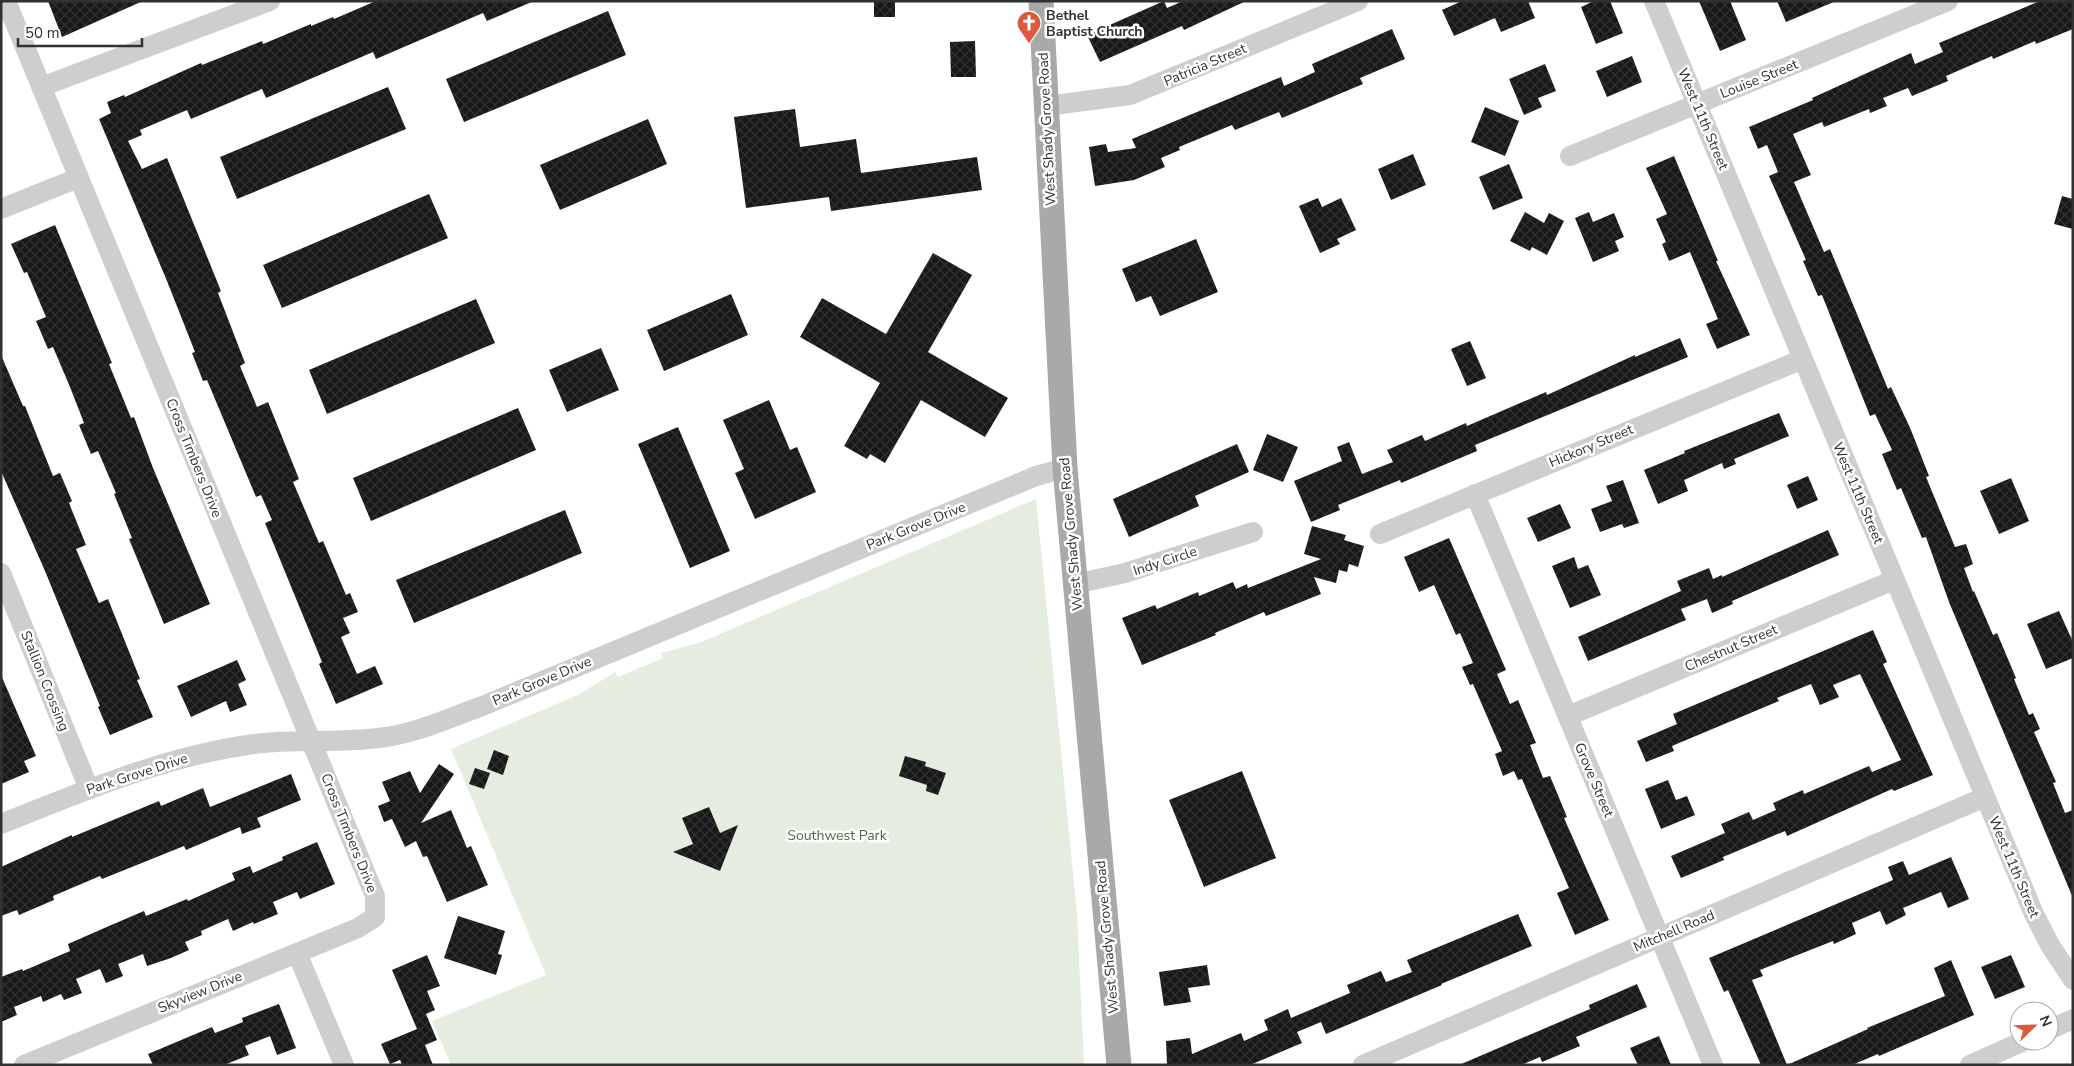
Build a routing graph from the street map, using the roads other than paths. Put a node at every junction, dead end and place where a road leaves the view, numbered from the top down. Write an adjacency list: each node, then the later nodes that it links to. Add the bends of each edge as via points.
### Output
1 (6, 1): 7 (street, Cross Timbers Drive)
2 (270, 1): 7 (street)
3 (1041, 1): 9 (main road, West Shady Grove Road)
4 (1358, 1): 9 (street, Patricia Street, via 1130,95)
5 (1654, 1): 8 (street, West 11th Street)
6 (1948, 1): 8 (street, Louise Street)
7 (41, 87): 11 (street, Cross Timbers Drive)
8 (1697, 104): 10 (street, Louise Street); 13 (street, West 11th Street)
9 (1046, 106): 14 (main road, West Shady Grove Road)
10 (1570, 156)
11 (78, 178): 12 (street); 22 (street, Cross Timbers Drive)
12 (1, 209)
13 (1803, 359): 15 (street, Hickory Street); 19 (street, West 11th Street)
14 (1065, 468): 20 (main road, West Shady Grove Road); 22 (street, Park Grove Drive, via 1028,479 423,728 387,737)
15 (1476, 494): 17 (street, Hickory Street); 21 (street, Grove Street)
16 (1253, 532): 20 (street, Indy Circle, via 1125,573)
17 (1380, 534)
18 (1, 573): 23 (street, Stallion Crossing)
19 (1894, 580): 21 (street, Chestnut Street); 24 (street, West 11th Street)
20 (1075, 584): 35 (main road, West Shady Grove Road)
21 (1568, 716): 27 (street, Grove Street)
22 (312, 742): 23 (street, Park Grove Drive, via 255,744 194,755); 26 (street, Cross Timbers Drive, via 375,896)
23 (89, 789): 25 (street, Park Grove Drive)
24 (1985, 797): 27 (street, Mitchell Road); 29 (street, West 11th Street, via 2034,914)
25 (1, 824)
26 (376, 917): 28 (street, Skyview Drive, via 358,928)
27 (1660, 937): 36 (street, Mitchell Road); 37 (street, Grove Street)
28 (297, 953): 33 (street, Skyview Drive); 34 (street)
29 (2073, 980)
30 (2073, 1019): 31 (street)
31 (2059, 1025)
32 (2009, 1048): 38 (street)
33 (24, 1065)
34 (344, 1065)
35 (1118, 1065)
36 (1363, 1065)
37 (1712, 1065)
38 (1970, 1065)

